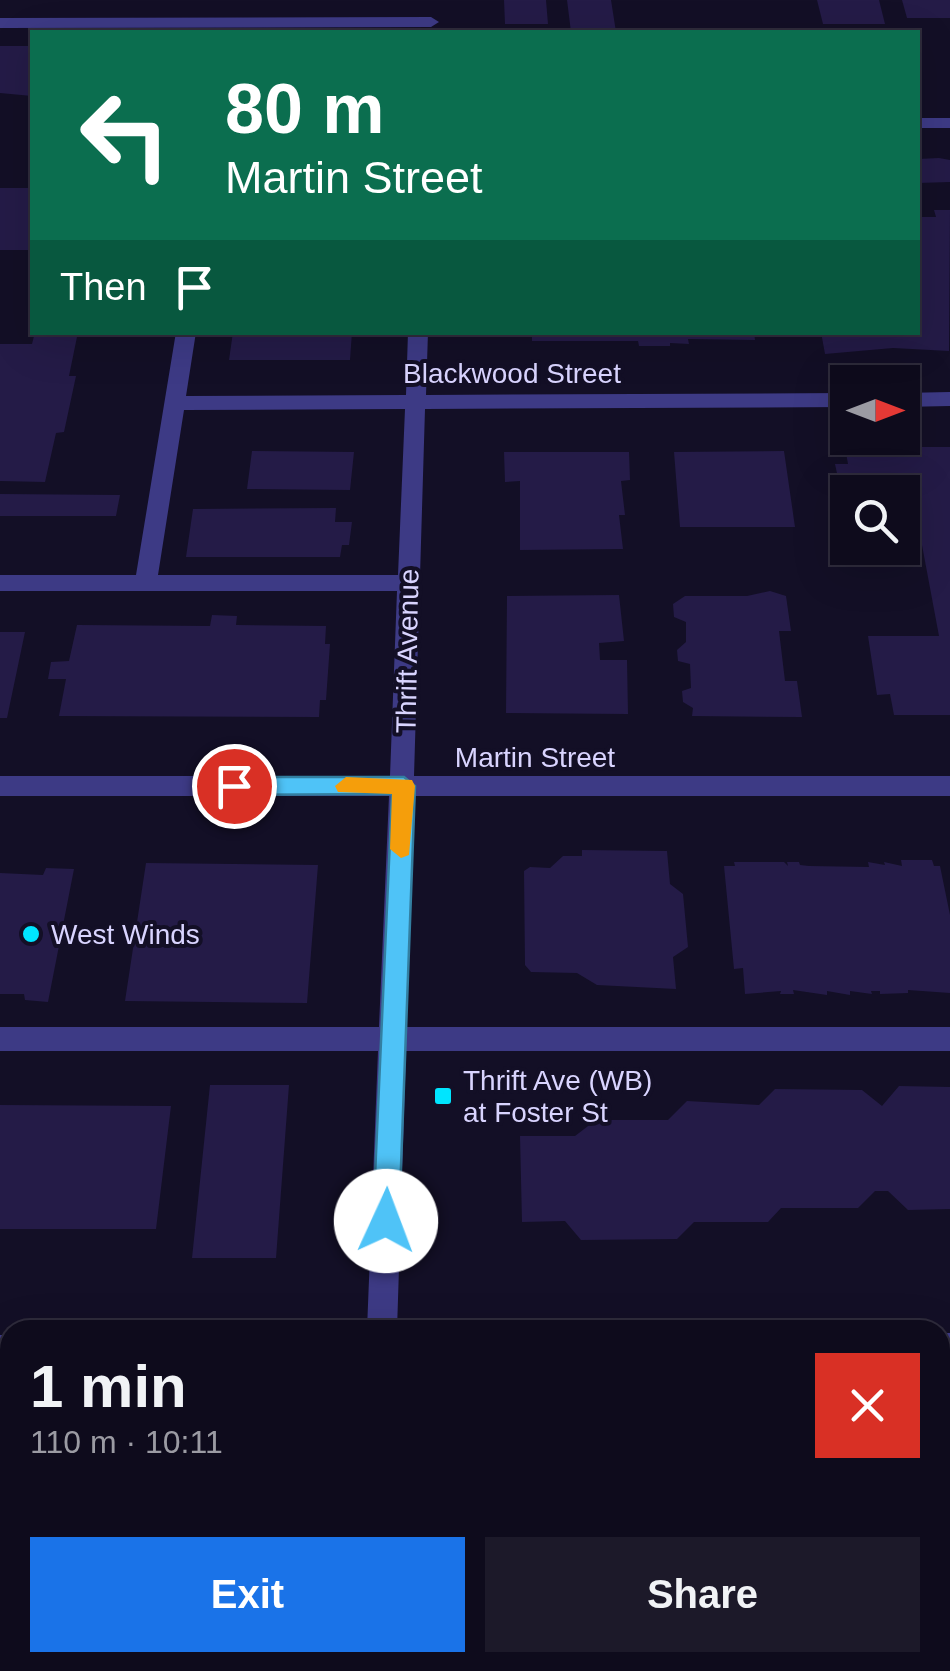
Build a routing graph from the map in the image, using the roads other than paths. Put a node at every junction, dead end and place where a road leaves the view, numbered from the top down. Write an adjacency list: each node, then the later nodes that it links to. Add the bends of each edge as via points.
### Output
1 (432, 0): 3 (street)
2 (0, 23): 4 (street)
3 (431, 27): 4 (street)
4 (238, 28)
5 (920, 123): 6 (street)
6 (950, 123)
7 (186, 335): 13 (street)
8 (418, 335): 9 (street, Thrift Avenue)
9 (415, 400): 10 (street, Blackwood Street); 13 (street, Blackwood Street); 15 (street, Thrift Avenue)
10 (830, 400)
11 (920, 400): 12 (street)
12 (950, 400)
13 (176, 403): 16 (street)
14 (0, 583): 16 (street)
15 (408, 583): 16 (street); 18 (street, Thrift Avenue)
16 (146, 584)
17 (0, 786): 18 (street, Martin Street)
18 (404, 786): 19 (street, Martin Street); 20 (street, Thrift Avenue)
19 (950, 786)
20 (393, 1038): 21 (street); 22 (street); 23 (street, Thrift Avenue)
21 (0, 1039)
22 (950, 1039)
23 (382, 1320)

